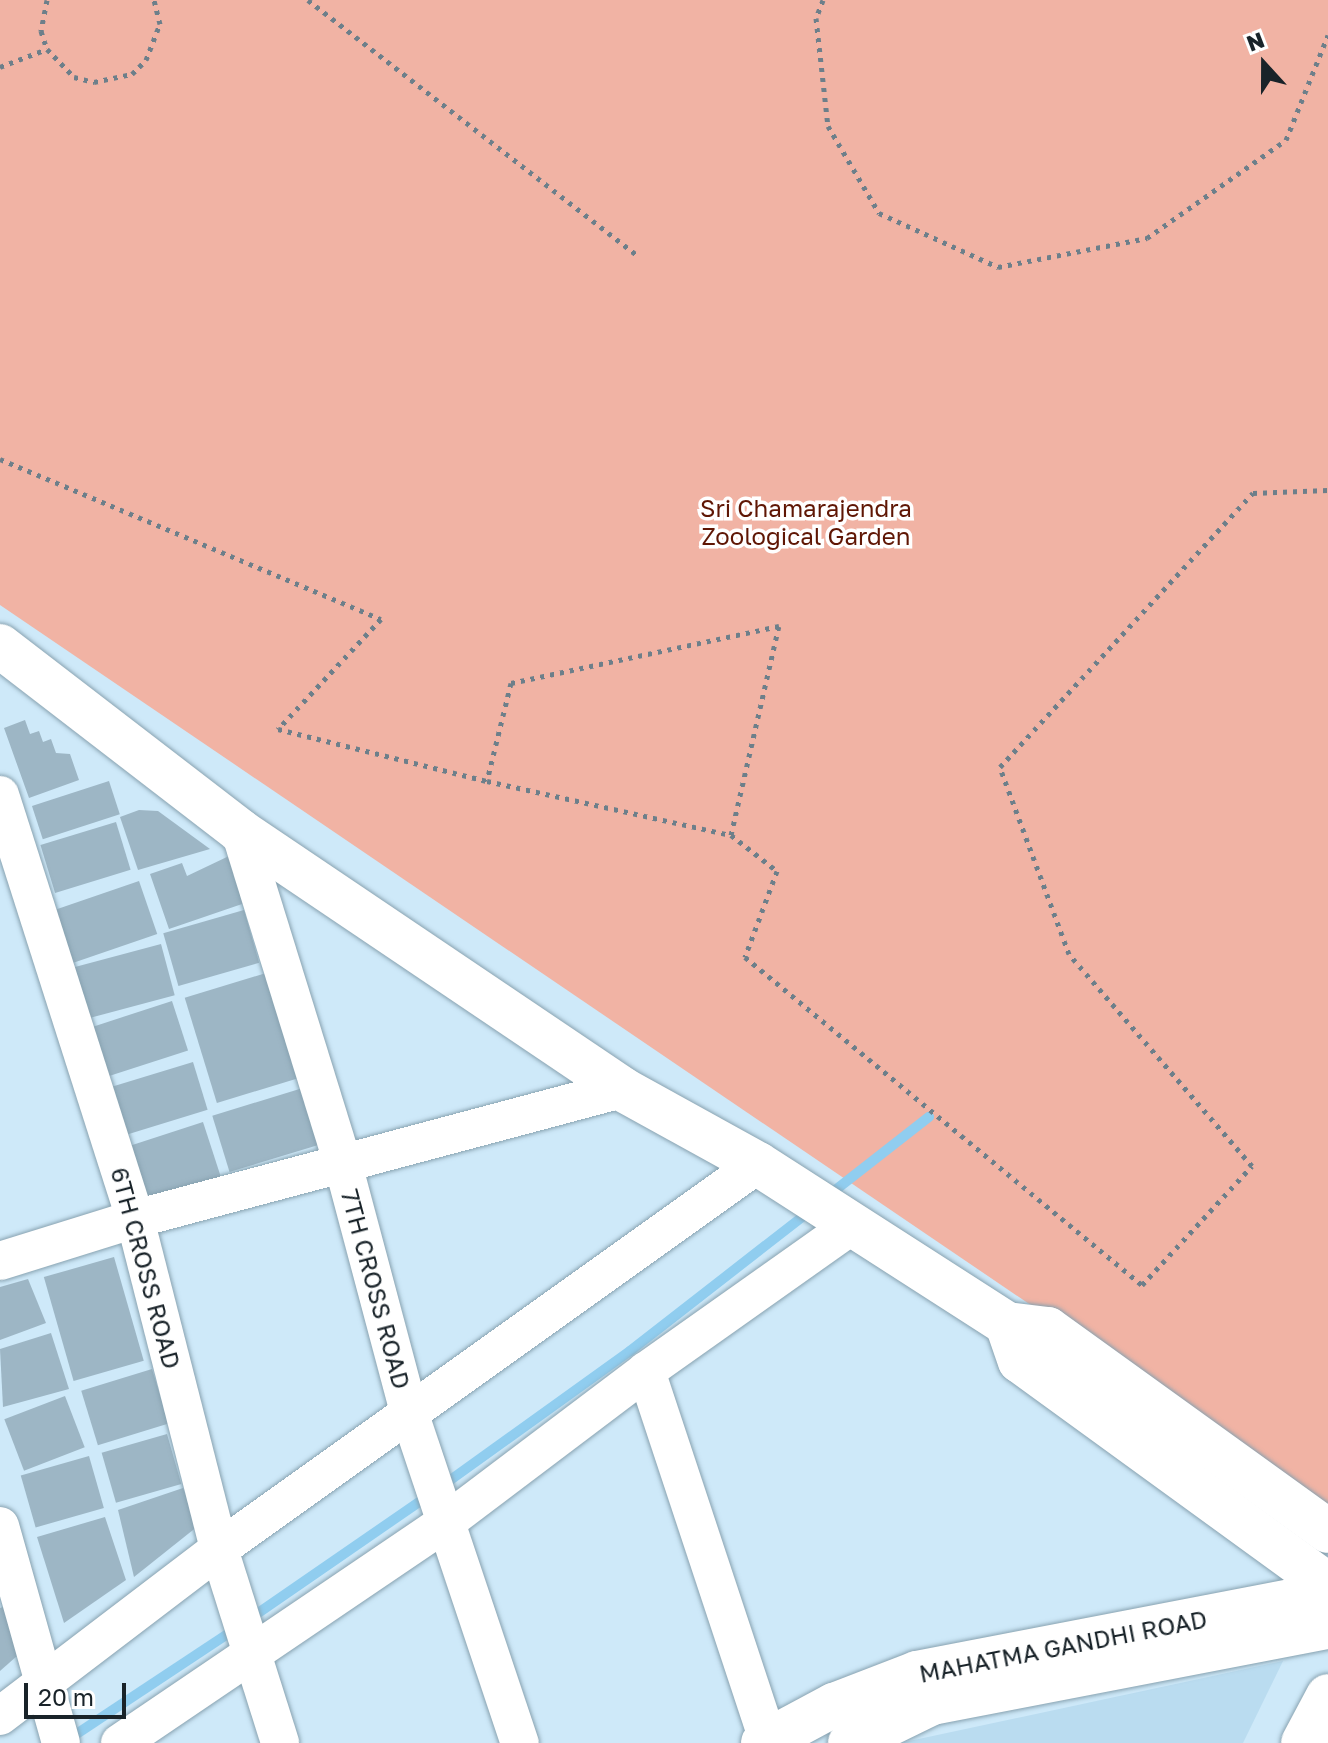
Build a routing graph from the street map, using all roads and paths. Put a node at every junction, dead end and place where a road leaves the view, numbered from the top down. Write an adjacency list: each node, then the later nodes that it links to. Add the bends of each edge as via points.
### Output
1 (47, 0): 7 (path, via 41,31)
2 (167, 0): 5 (path)
3 (308, 0): 9 (path)
4 (823, 0): 6 (path, via 816,18 828,126 879,213 998,267 1147,238 1286,140)
5 (155, 2): 7 (path, via 156,43 132,74 114,81 74,77)
6 (1328, 35)
7 (47, 49): 8 (path)
8 (0, 67)
9 (639, 257)
10 (0, 459): 13 (path, via 381,619 278,729)
11 (1328, 490): 16 (path, via 1253,493 1000,767 1069,954 1252,1166 1142,1285 745,957 777,871)
12 (0, 646): 15 (main road)
13 (487, 781): 16 (path); 16 (path, via 511,683 779,626)
14 (0, 795): 20 (street, 6TH CROSS ROAD)
15 (240, 831): 17 (main road); 18 (street, 7TH CROSS ROAD)
16 (731, 835)
17 (622, 1089): 18 (street); 19 (main road)
18 (343, 1164): 20 (street); 25 (street, 7TH CROSS ROAD)
19 (764, 1168): 21 (main road); 25 (street)
20 (135, 1219): 22 (street); 29 (street, 6TH CROSS ROAD)
21 (844, 1222): 23 (main road); 24 (street)
22 (0, 1261)
23 (1007, 1324): 28 (main road, via 1048,1329); 30 (main road, via 1020,1361)
24 (646, 1371): 26 (street); 37 (street)
25 (409, 1412): 26 (street, 7TH CROSS ROAD); 29 (street)
26 (443, 1512): 33 (street); 40 (street, 7TH CROSS ROAD)
27 (0, 1526): 36 (street)
28 (1328, 1531)
29 (219, 1549): 33 (street, 6TH CROSS ROAD); 36 (street)
30 (1328, 1585)
31 (1328, 1594): 37 (main road, MAHATMA GANDHI ROAD, via 917,1673 834,1705)
32 (1328, 1627): 41 (main road, MAHATMA GANDHI ROAD, via 932,1703)
33 (248, 1646): 38 (street); 39 (street, 6TH CROSS ROAD)
34 (1328, 1696): 42 (main road)
35 (0, 1716): 36 (street)
36 (53, 1716)
37 (765, 1742)
38 (120, 1743)
39 (280, 1743)
40 (520, 1743)
41 (850, 1743)
42 (1303, 1743)

